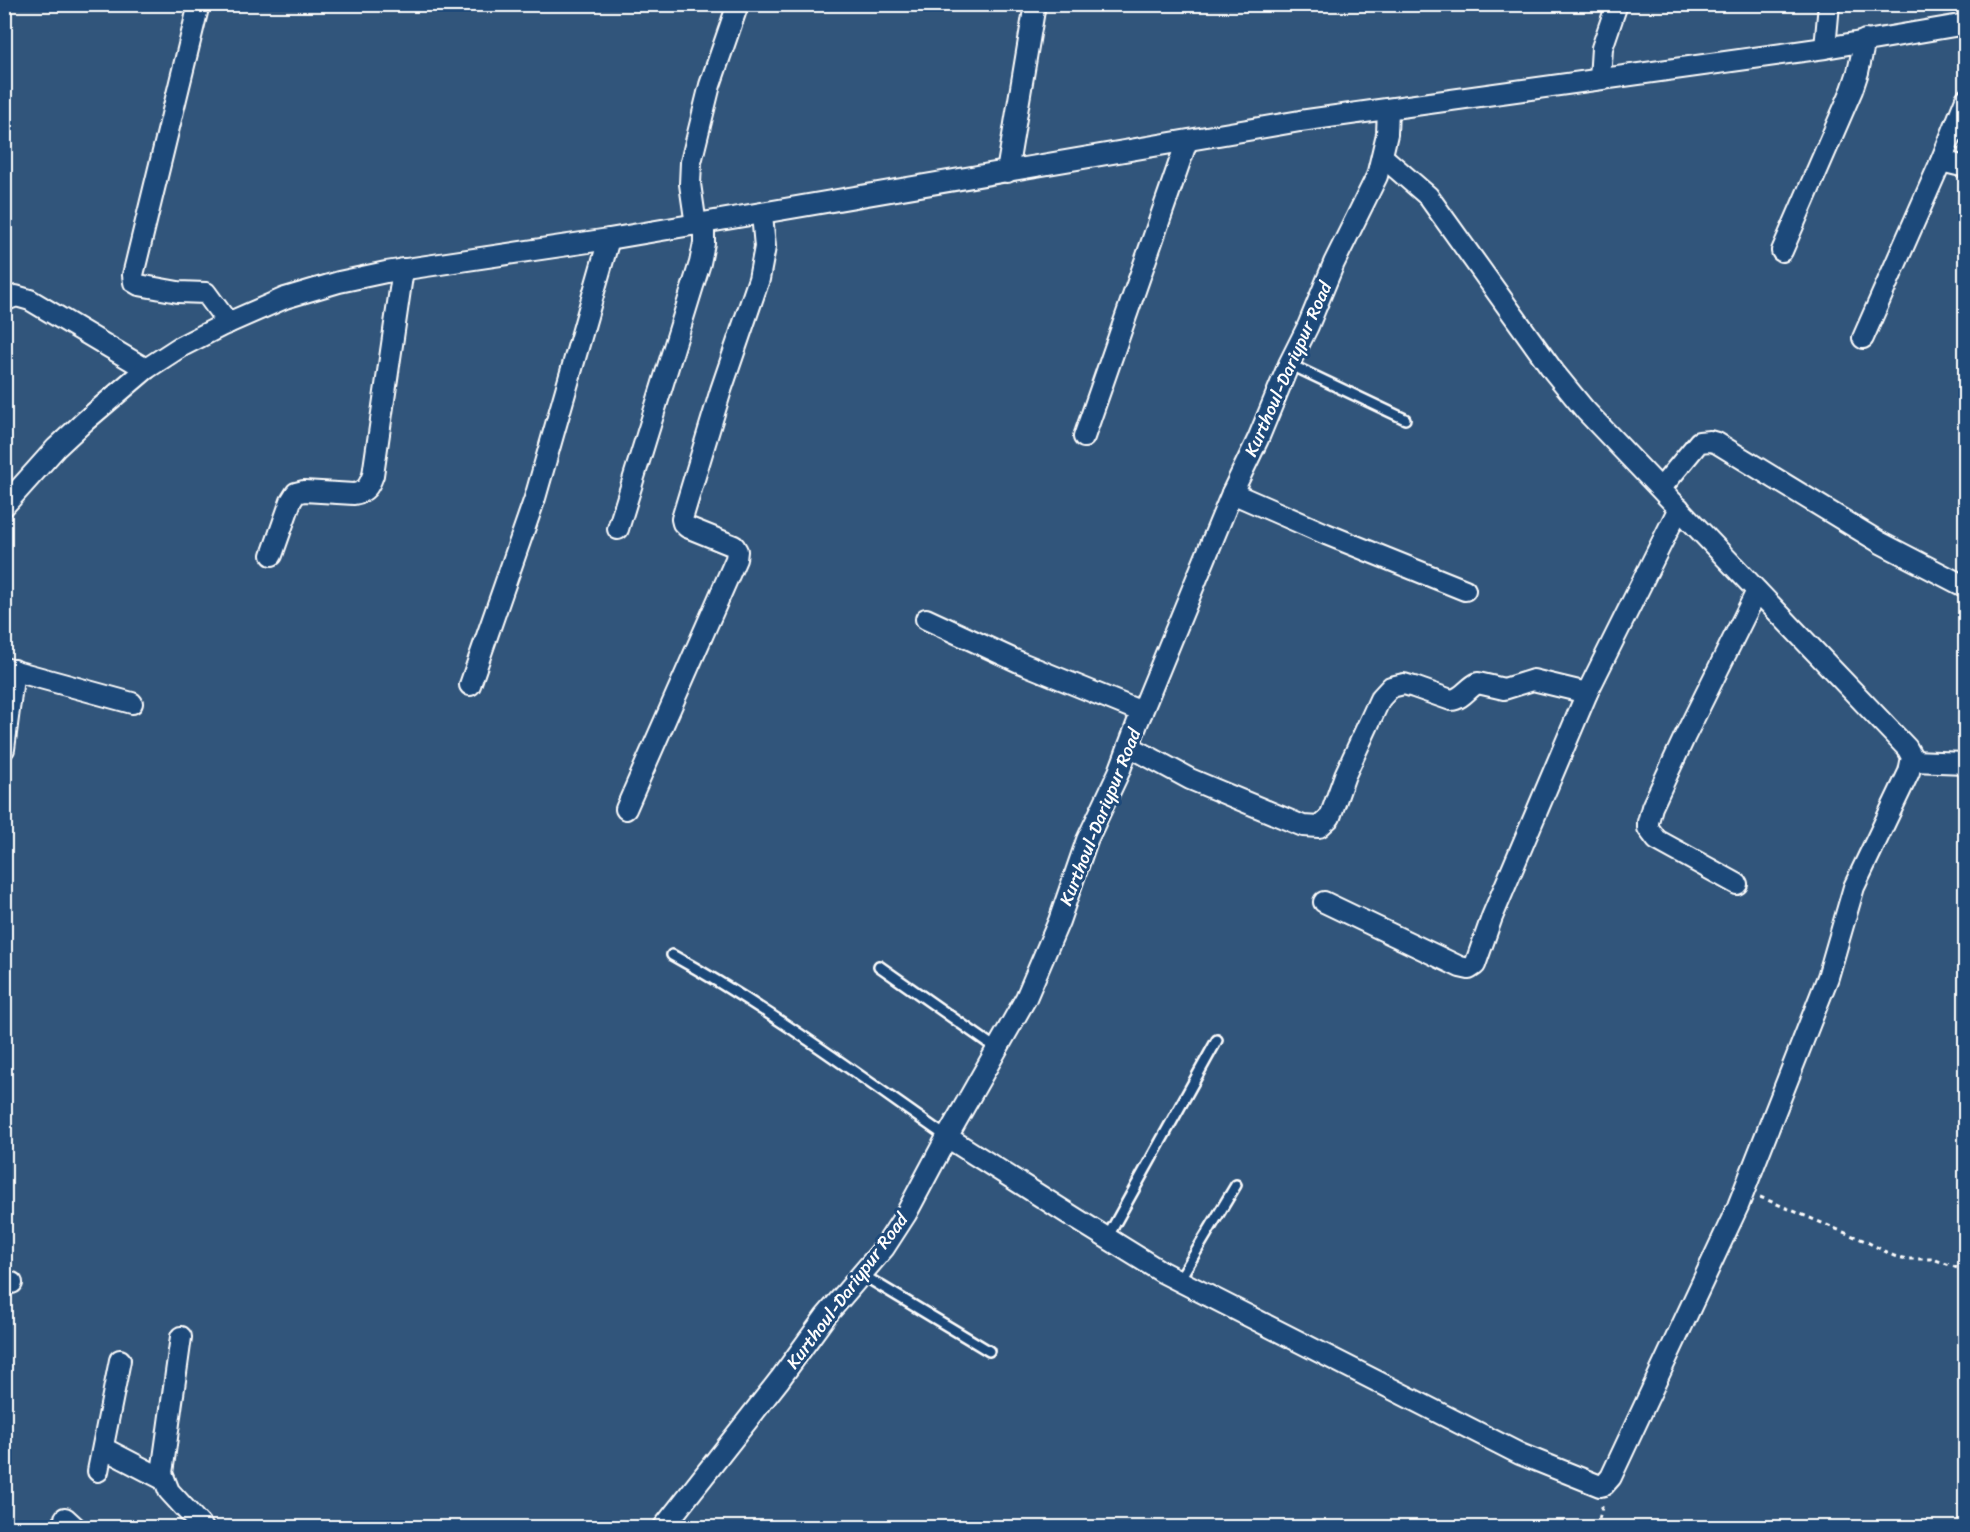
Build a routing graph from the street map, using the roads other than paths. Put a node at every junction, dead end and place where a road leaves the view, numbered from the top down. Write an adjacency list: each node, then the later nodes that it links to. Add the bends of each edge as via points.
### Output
1 (199, 4): 23 (street, via 133,275 139,285 206,293)
2 (738, 4): 18 (street, via 710,85 691,162 690,184)
3 (1035, 4): 16 (street)
4 (1617, 4): 9 (street, via 1602,48)
5 (1829, 4): 8 (street)
6 (1965, 24): 7 (street)
7 (1865, 40): 8 (street); 20 (street, via 1852,90)
8 (1825, 48): 9 (street)
9 (1600, 80): 11 (street)
10 (1965, 99): 14 (street)
11 (1388, 109): 12 (street); 13 (street, Kurthoul-Dariypur Road)
12 (1187, 141): 16 (street); 28 (street)
13 (1383, 157): 25 (street, Kurthoul-Dariypur Road); 29 (street, via 1428,196 1554,372)
14 (1941, 161): 15 (street); 24 (street)
15 (1965, 167)
16 (1007, 172): 17 (street)
17 (762, 213): 18 (street); 48 (street, via 765,247 759,279 682,519 687,527 734,546 736,559)
18 (700, 224): 19 (street); 33 (street, via 700,263)
19 (609, 239): 21 (street); 40 (street, via 535,498)
20 (1782, 251)
21 (404, 269): 23 (street, via 285,298); 34 (street, via 370,484 354,494 296,493)
22 (4, 301): 26 (street, via 16,296 30,300)
23 (228, 323): 26 (street)
24 (1863, 338)
25 (1288, 364): 27 (lane); 30 (street, Kurthoul-Dariypur Road)
26 (146, 369): 31 (street, via 56,448)
27 (1405, 419)
28 (1084, 437)
29 (1661, 488): 32 (street); 35 (street, via 1694,446 1710,441 1881,543)
30 (1232, 493): 36 (street); 43 (street, Kurthoul-Dariypur Road)
31 (4, 506)
32 (1679, 508): 37 (street); 41 (street)
33 (618, 529)
34 (272, 555)
35 (1965, 587)
36 (1465, 590)
37 (1757, 591): 46 (street, via 1907,748); 49 (street, via 1685,736 1648,822 1657,840)
38 (926, 619): 43 (street)
39 (9, 669): 42 (street); 45 (street)
40 (470, 685)
41 (1587, 693): 44 (street, via 1533,680 1504,689 1474,684 1461,697 1451,700 1404,684 1391,687 1380,699 1345,775 1333,812 1319,827 1303,826 1266,812 1190,779); 50 (street, via 1475,965 1469,969 1460,967)
42 (132, 704)
43 (1142, 712): 44 (street, Kurthoul-Dariypur Road)
44 (1129, 746): 54 (street, Kurthoul-Dariypur Road, via 1086,840 1040,970)
45 (4, 749)
46 (1912, 761): 47 (street); 59 (street, via 1854,887 1828,977 1744,1191 1604,1485 1520,1454)
47 (1965, 763)
48 (626, 809)
49 (1737, 884)
50 (1324, 902)
51 (672, 955): 55 (lane, via 777,1017)
52 (879, 966): 54 (lane)
53 (1217, 1040): 57 (lane)
54 (998, 1050): 55 (street, Kurthoul-Dariypur Road)
55 (947, 1137): 57 (street); 58 (street, Kurthoul-Dariypur Road, via 906,1214)
56 (1236, 1185): 59 (lane)
57 (1107, 1238): 59 (street)
58 (861, 1274): 61 (lane); 67 (street, Kurthoul-Dariypur Road)
59 (1179, 1280)
60 (181, 1337): 65 (street)
61 (989, 1351)
62 (120, 1360): 63 (street)
63 (103, 1448): 64 (street); 65 (street)
64 (98, 1471)
65 (163, 1479): 66 (street, via 169,1491)
66 (203, 1527)
67 (663, 1527)

